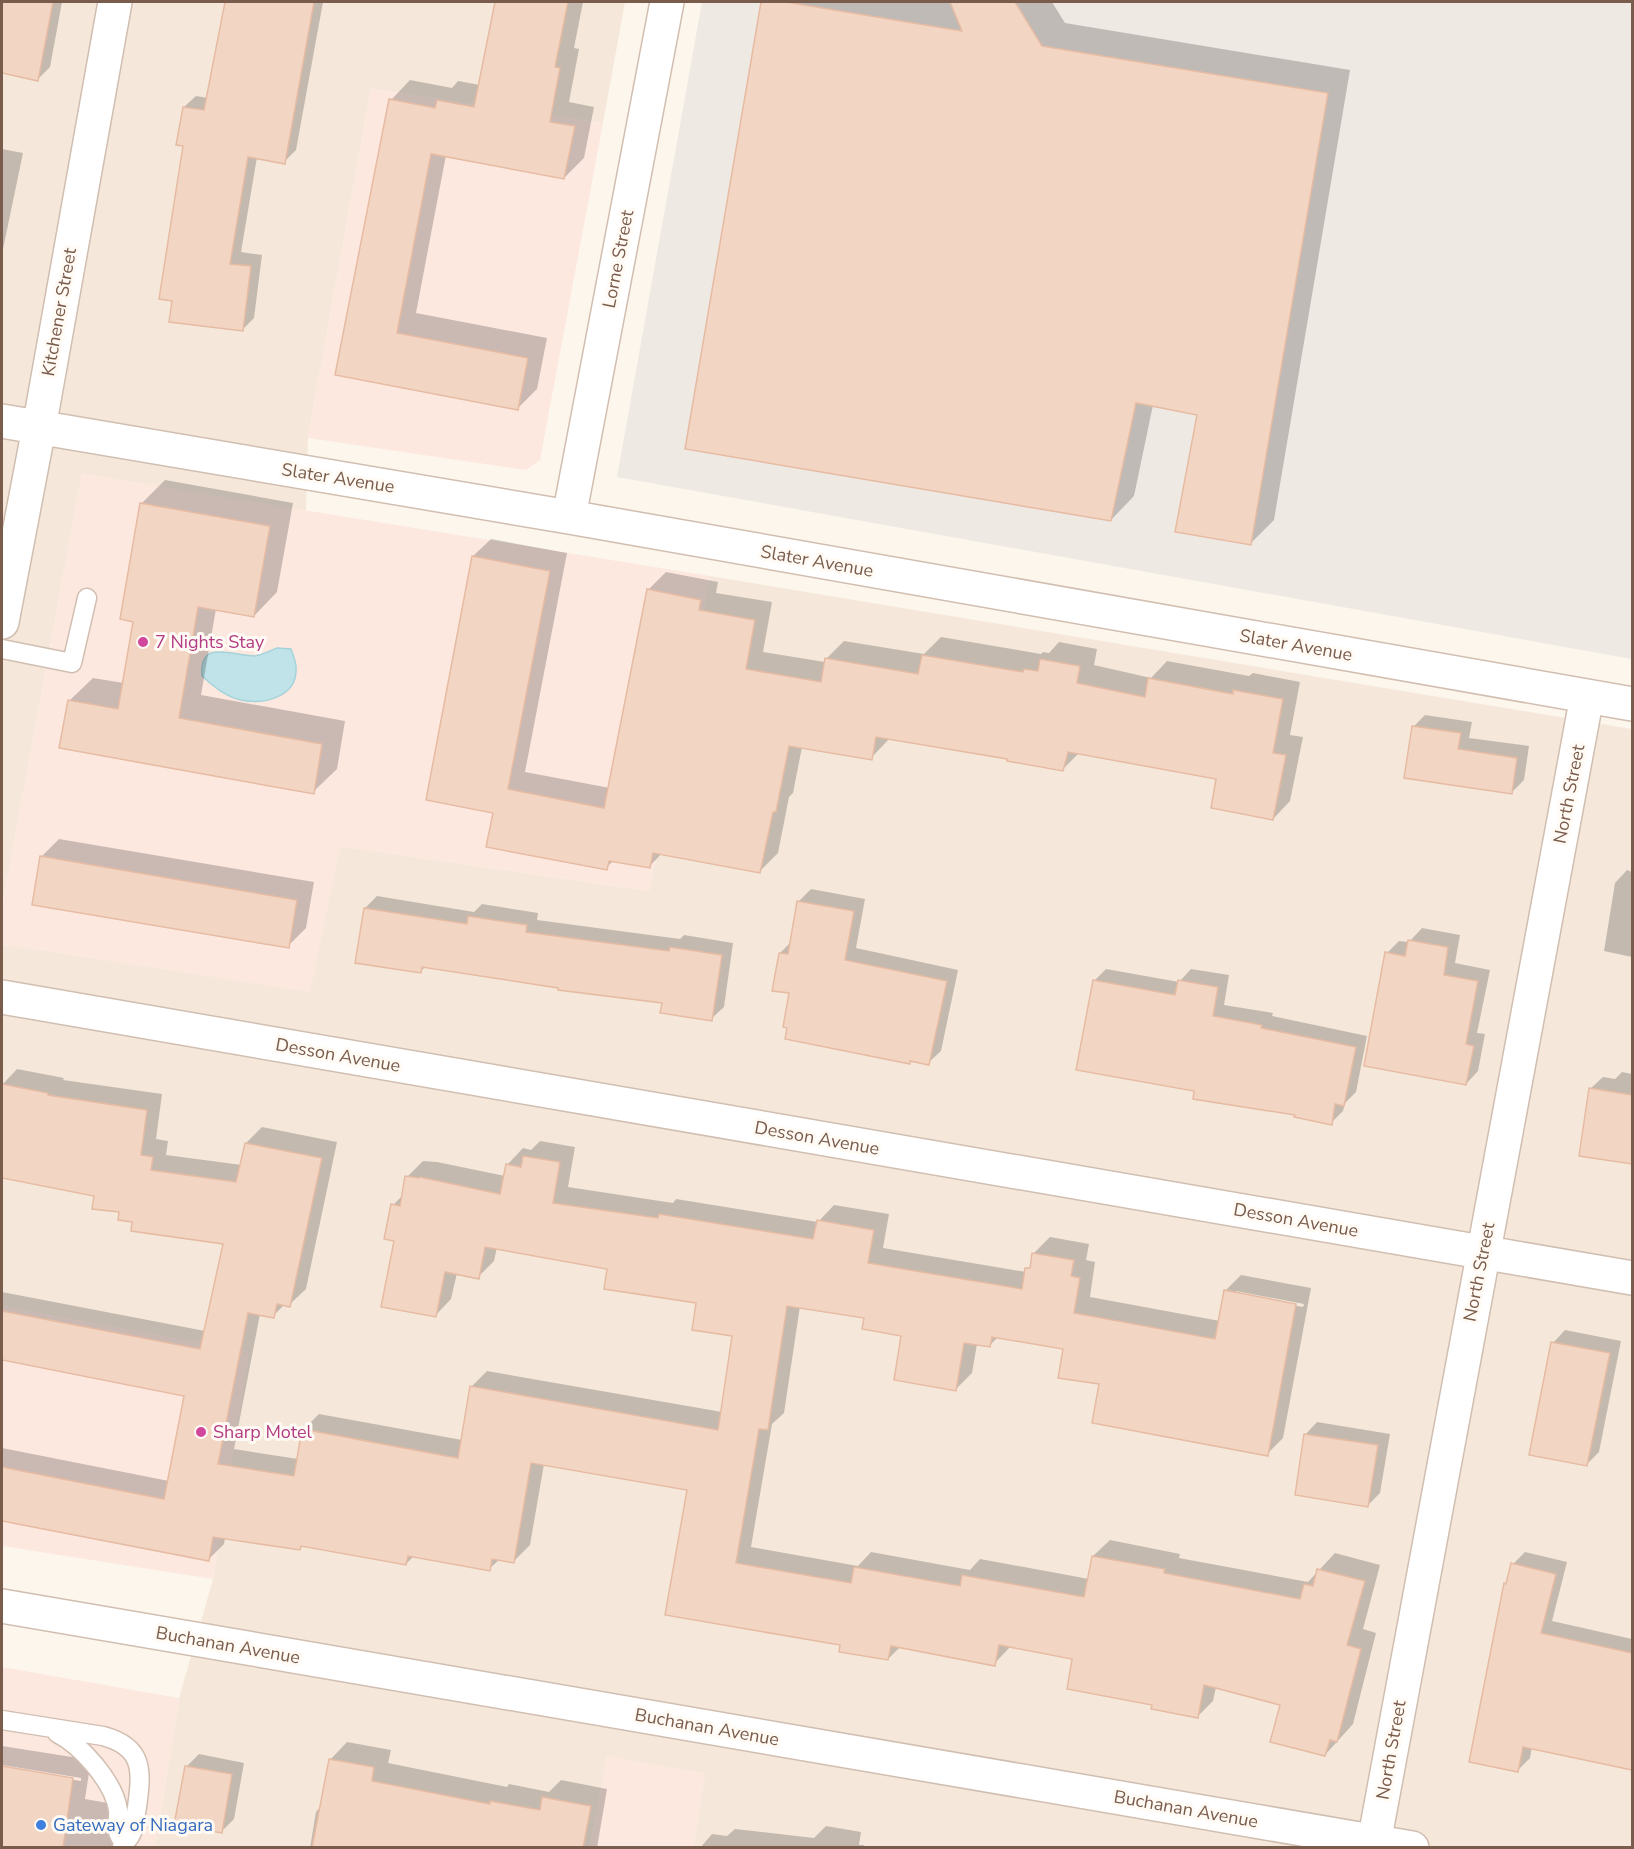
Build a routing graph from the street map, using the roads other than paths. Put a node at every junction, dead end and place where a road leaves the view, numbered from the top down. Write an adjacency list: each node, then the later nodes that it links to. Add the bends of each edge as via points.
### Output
1 (115, 2): 4 (street, Kitchener Street)
2 (667, 2): 5 (street, Lorne Street)
3 (2, 422): 4 (street, Slater Avenue)
4 (39, 428): 5 (street, Slater Avenue); 7 (street, Kitchener Street)
5 (569, 517): 9 (street, Slater Avenue)
6 (87, 598): 8 (lane, via 72,663)
7 (2, 622)
8 (2, 649)
9 (1587, 696): 10 (street, Slater Avenue); 12 (street, North Street)
10 (1632, 704)
11 (2, 997): 12 (street, Desson Avenue)
12 (1483, 1253): 13 (street, Desson Avenue); 18 (street, North Street)
13 (1632, 1278)
14 (2, 1606): 18 (street, Buchanan Avenue)
15 (2, 1720): 16 (lane)
16 (34, 1725): 17 (lane, via 72,1741 91,1760 113,1793 118,1811 117,1830); 17 (lane, via 116,1740 134,1753 140,1788 133,1832)
17 (123, 1843)
18 (1373, 1844): 19 (street, Buchanan Avenue)
19 (1412, 1848)

